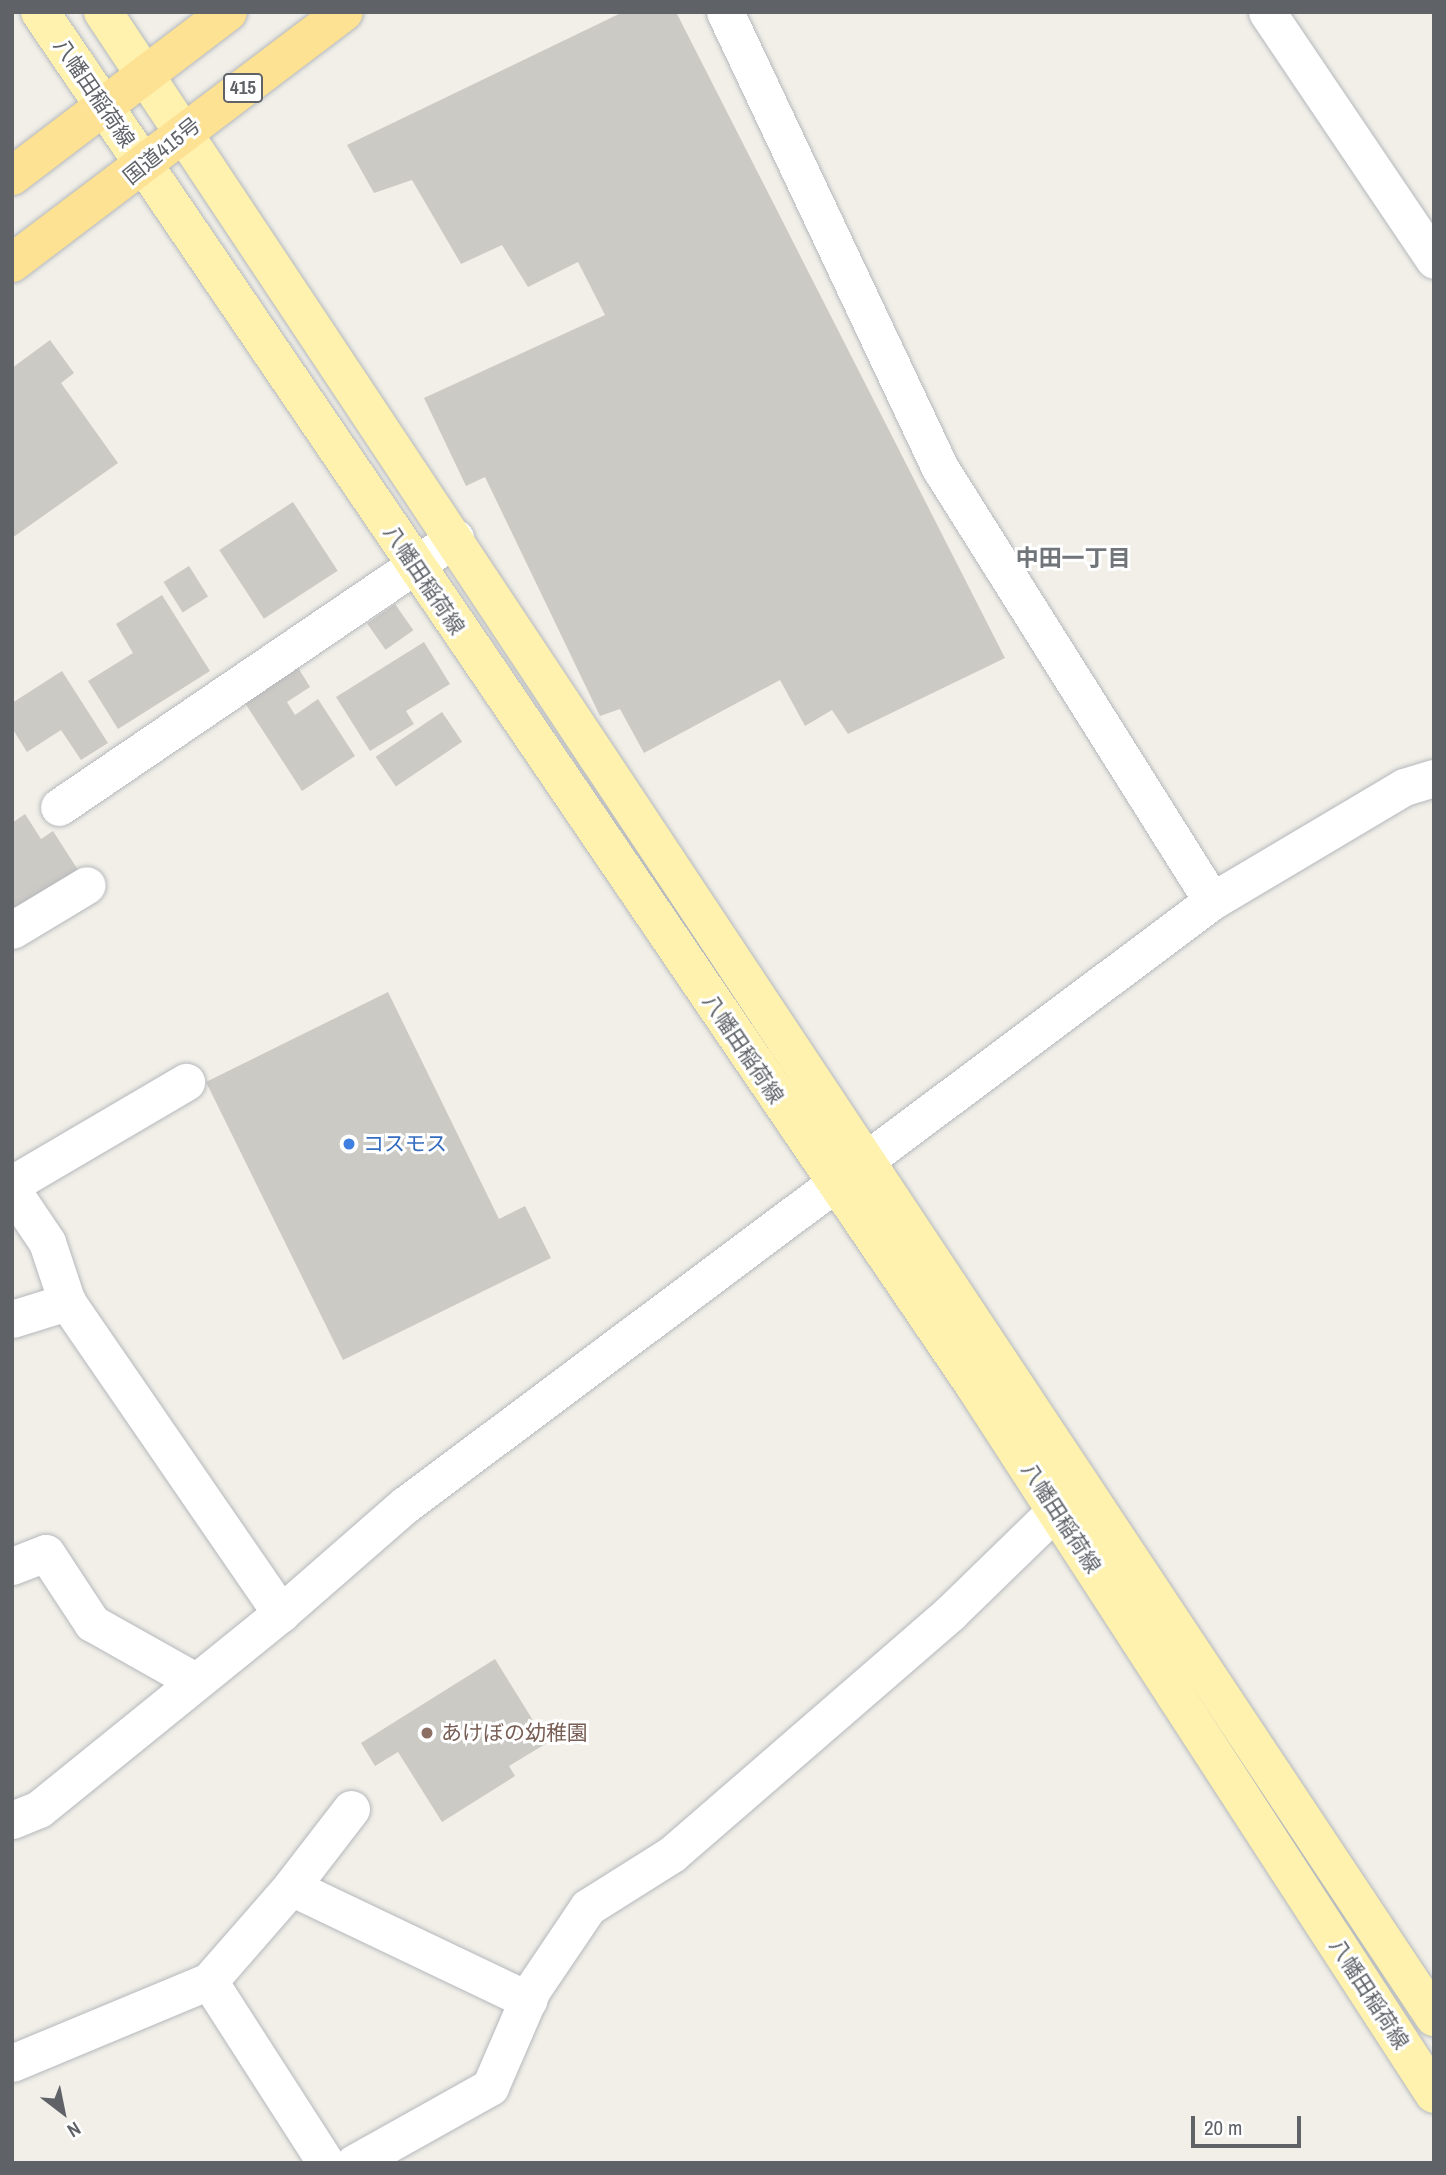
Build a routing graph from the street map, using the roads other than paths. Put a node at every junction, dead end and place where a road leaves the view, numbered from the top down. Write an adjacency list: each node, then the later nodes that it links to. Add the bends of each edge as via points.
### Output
1 (40, 12): 8 (main road, 八幡田稲荷線)
2 (103, 12): 7 (main road, 八幡田稲荷線)
3 (228, 12): 7 (highway)
4 (344, 12): 9 (highway, 国道415号 / 415)
5 (725, 12): 19 (street, via 940,468)
6 (1267, 12): 12 (street)
7 (144, 74): 8 (highway); 9 (main road, 八幡田稲荷線)
8 (103, 110): 10 (main road, 八幡田稲荷線); 11 (highway)
9 (183, 132): 10 (highway, 国道415号 / 415); 14 (main road, 八幡田稲荷線)
10 (145, 168): 13 (highway, 国道415号 / 415); 15 (main road, 八幡田稲荷線)
11 (12, 176)
12 (1432, 254)
13 (12, 264)
14 (455, 538): 15 (street); 22 (main road, 八幡田稲荷線)
15 (412, 563): 17 (street); 23 (main road, 八幡田稲荷線)
16 (1434, 778): 19 (street, via 1404,787)
17 (59, 807)
18 (88, 885): 20 (street)
19 (1212, 901): 22 (street)
20 (12, 930)
21 (186, 1082): 24 (street)
22 (867, 1159): 23 (street); 37 (main road, 八幡田稲荷線)
23 (833, 1181): 28 (main road, 八幡田稲荷線); 30 (street, via 405,1505)
24 (12, 1184)
25 (12, 1190): 26 (street, via 47,1242)
26 (67, 1302): 27 (street); 30 (street)
27 (12, 1319)
28 (1056, 1510): 36 (street, via 950,1613 672,1854 588,1907); 39 (main road, 八幡田稲荷線)
29 (12, 1566): 31 (street, via 46,1553 92,1623)
30 (281, 1613): 31 (street)
31 (195, 1681): 33 (street, via 39,1809)
32 (351, 1809): 34 (street)
33 (12, 1820)
34 (291, 1887): 35 (street); 36 (street)
35 (209, 1980): 38 (street); 40 (street)
36 (528, 2000): 41 (street, via 490,2087)
37 (1434, 2017)
38 (12, 2063)
39 (1434, 2094)
40 (326, 2163)
41 (354, 2163)

